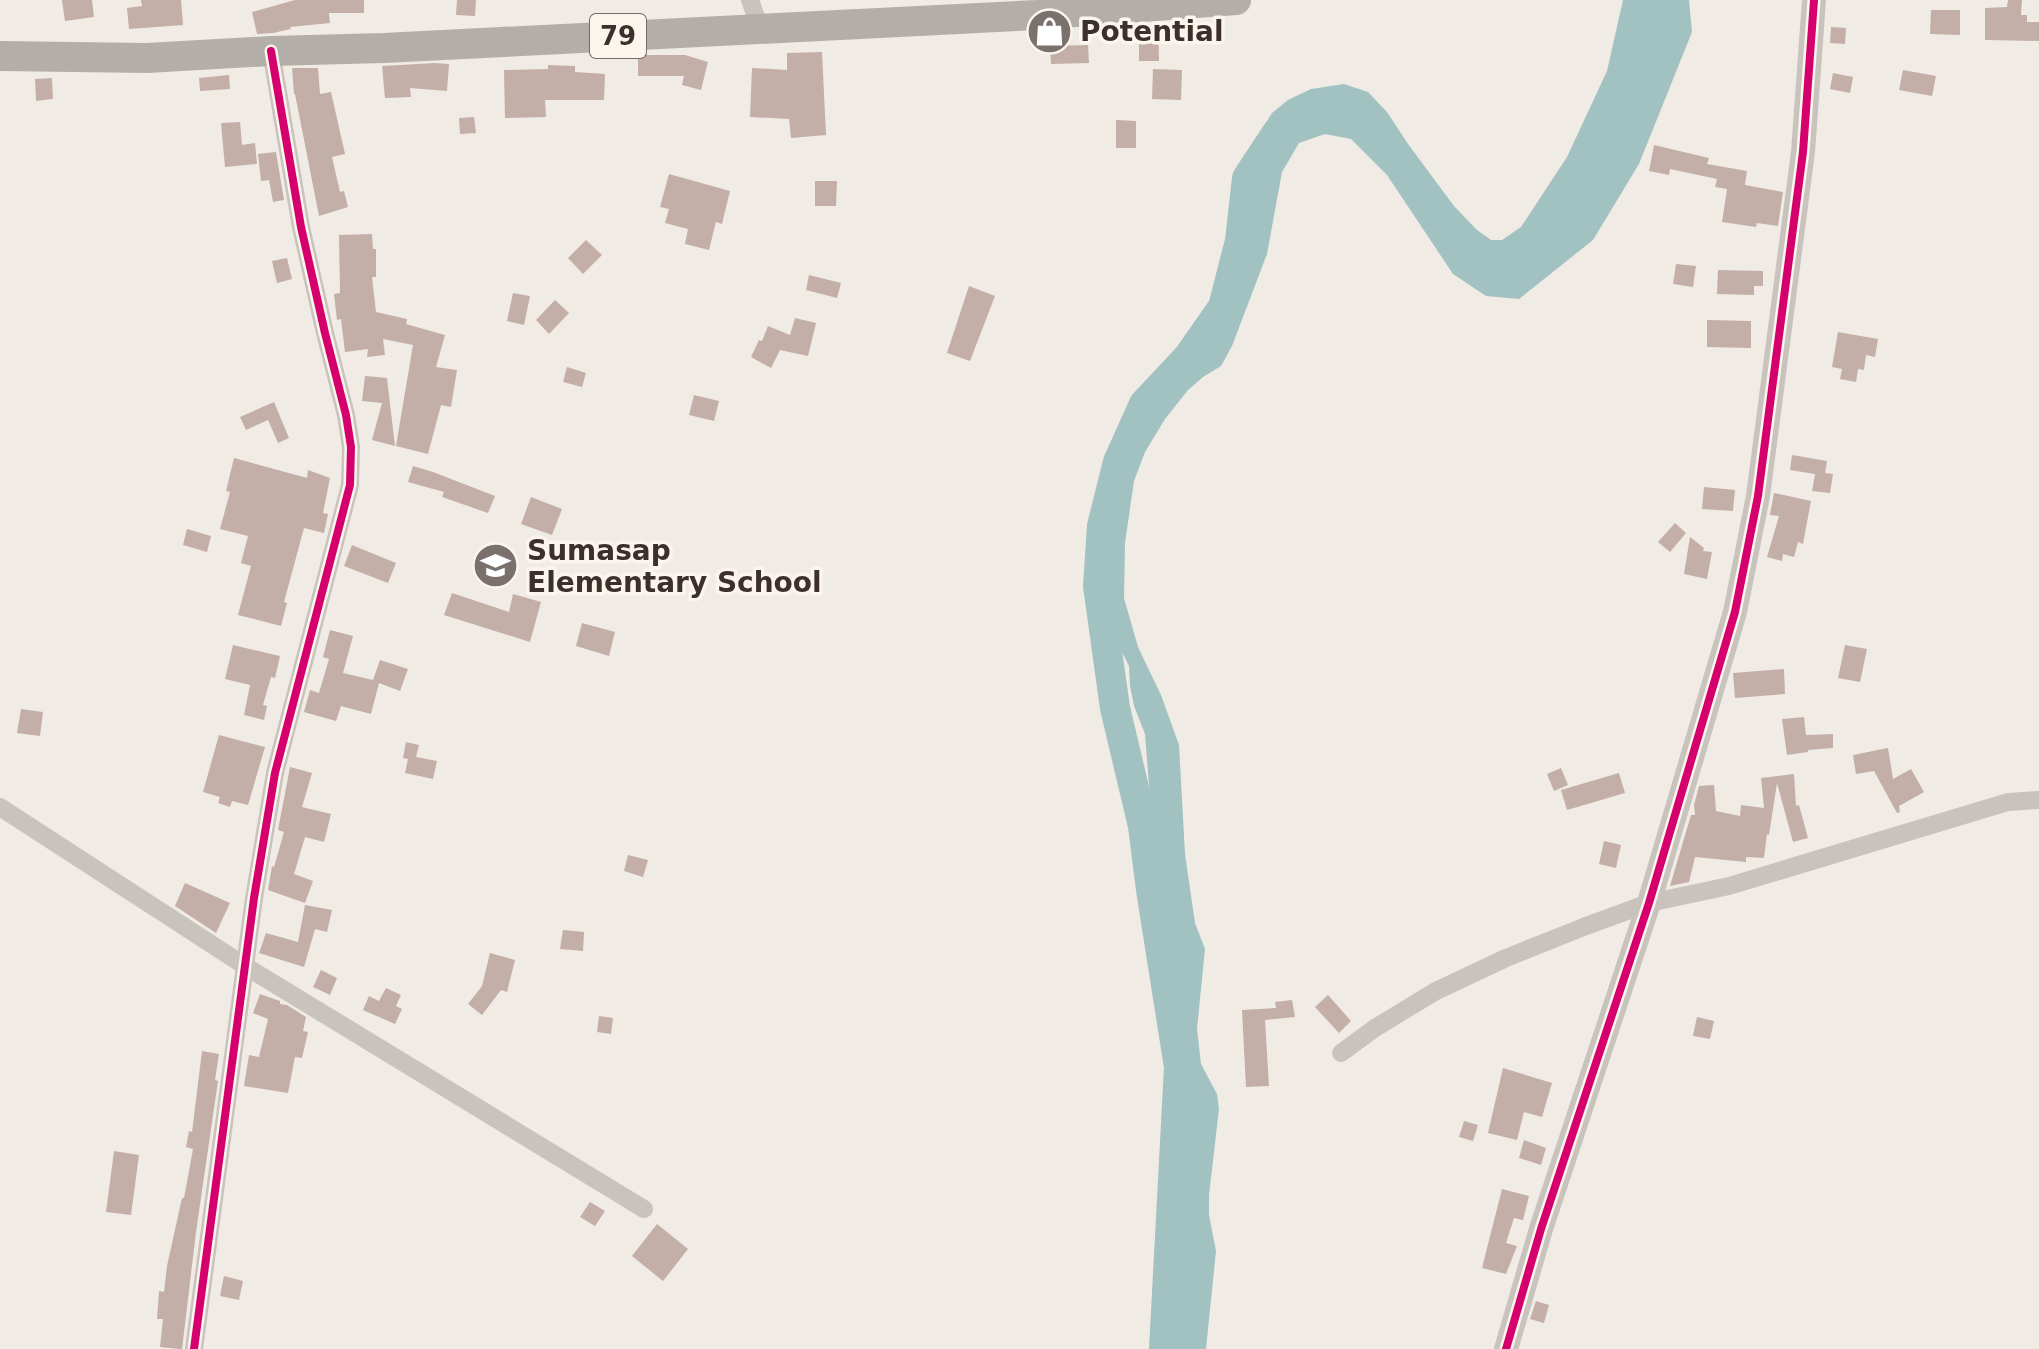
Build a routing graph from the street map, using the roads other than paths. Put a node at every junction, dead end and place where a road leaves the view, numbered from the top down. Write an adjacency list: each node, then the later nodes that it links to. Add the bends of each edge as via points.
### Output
1 (750, 0): 4 (street)
2 (1236, 0): 4 (highway, 79)
3 (1814, 0): 9 (street, via 1803,152 1758,496 1735,612)
4 (760, 28): 5 (highway, 79)
5 (271, 51): 6 (highway, 79, via 147,58); 10 (street, via 301,227 346,415 350,485 275,773)
6 (0, 56)
7 (2039, 800): 9 (street, via 2008,802 1729,886)
8 (0, 807): 10 (street)
9 (1649, 903): 11 (street, via 1436,991); 14 (street)
10 (245, 966): 12 (street); 13 (street)
11 (1341, 1053)
12 (644, 1209)
13 (194, 1349)
14 (1506, 1349)

